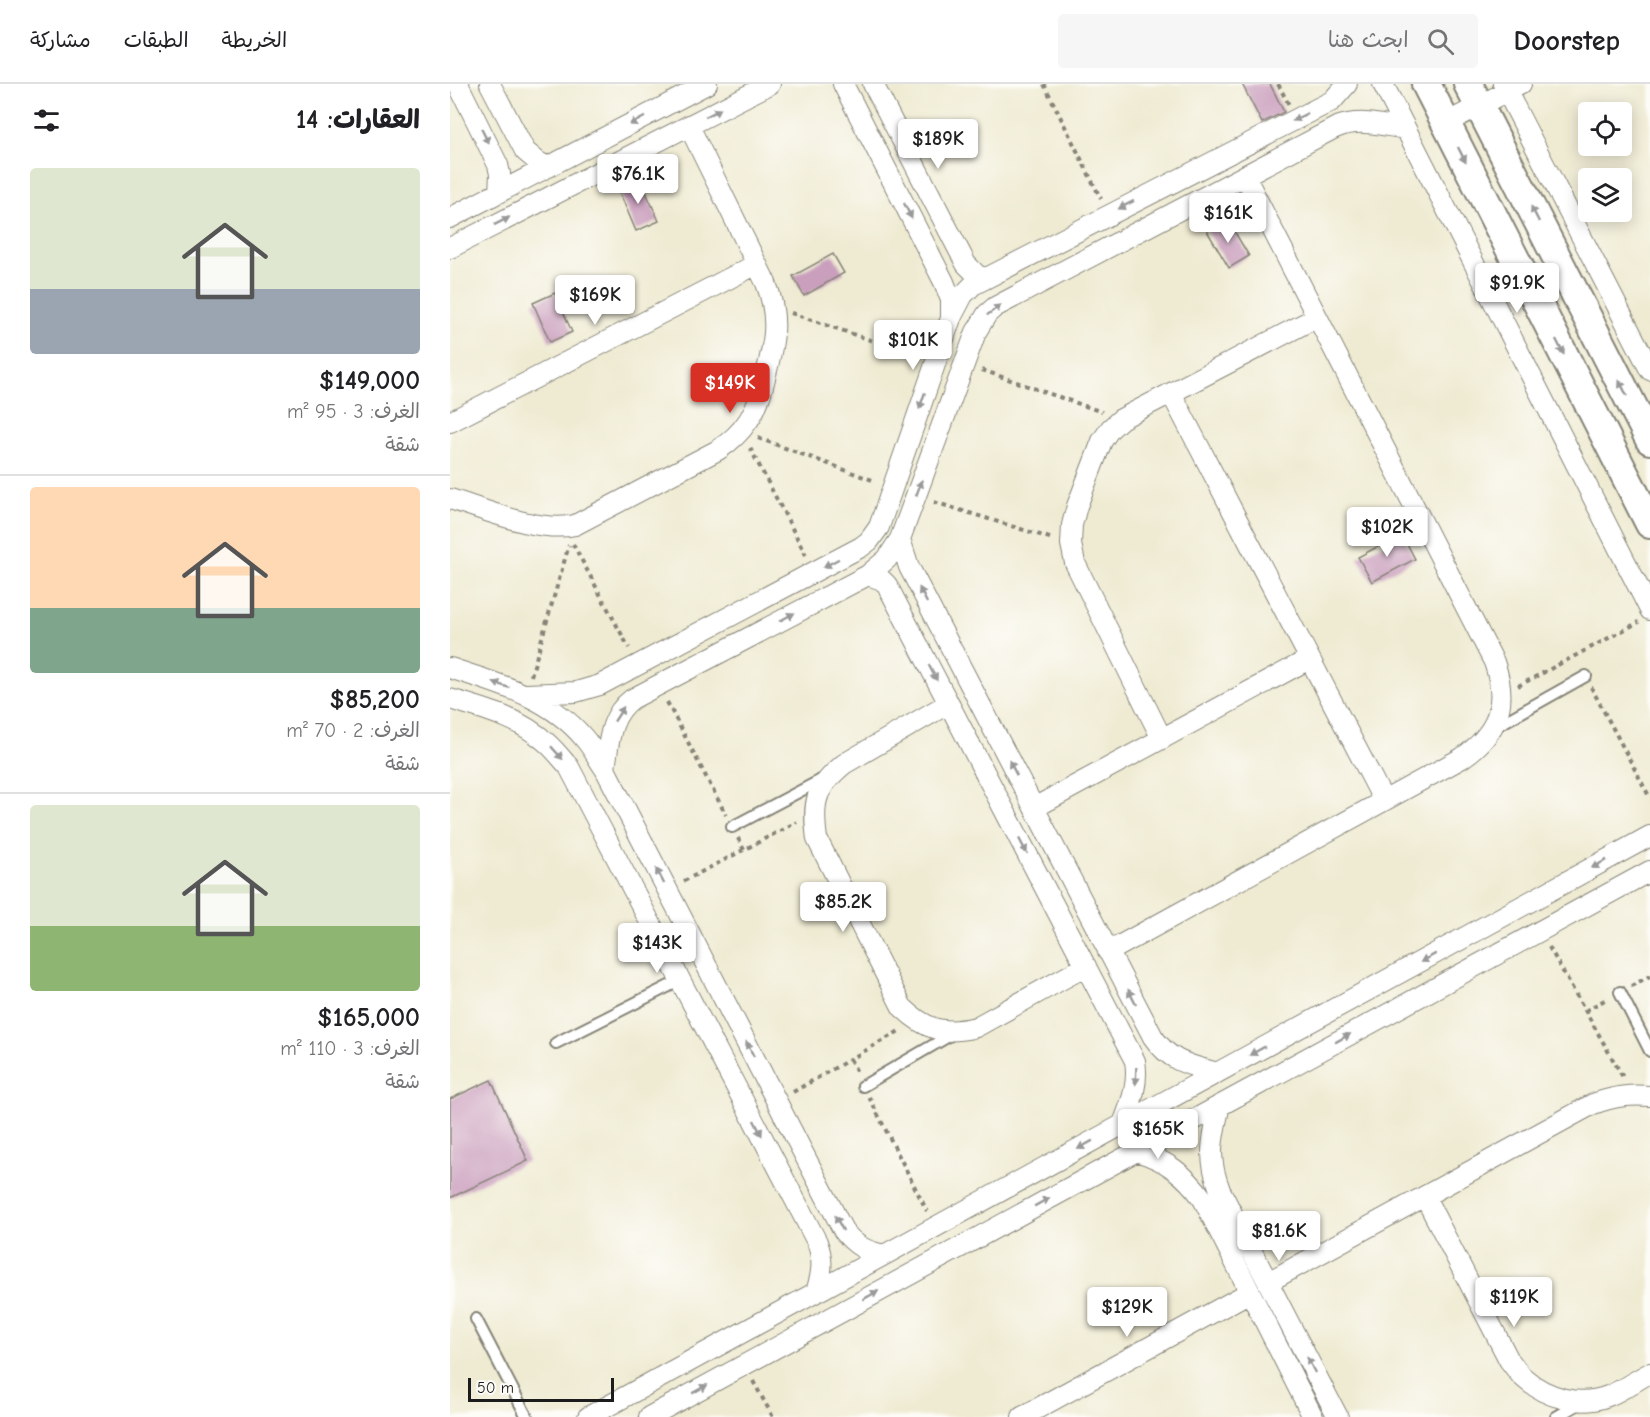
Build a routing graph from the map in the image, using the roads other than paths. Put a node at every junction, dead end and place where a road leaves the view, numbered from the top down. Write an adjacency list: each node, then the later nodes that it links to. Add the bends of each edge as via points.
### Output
1 (458, 84): 17 (street, one-way to 17, via 498,165)
2 (490, 84): 15 (street, via 525,151)
3 (707, 84): 15 (street, one-way to 15)
4 (770, 84): 13 (street, one-way to 4)
5 (843, 84): 23 (street, one-way to 23, via 944,282 951,300)
6 (873, 84): 21 (street, via 966,264)
7 (1347, 84): 21 (street, one-way to 21, via 1332,101)
8 (1383, 84): 14 (street)
9 (1426, 84): 12 (street)
10 (1510, 86): 11 (street); 24 (street)
11 (1474, 95): 12 (street); 27 (street, one-way to 11)
12 (1446, 123): 29 (street, one-way to 29)
13 (689, 126): 19 (street, one-way to 13); 20 (street)
14 (1406, 129): 16 (street, via 1364,122 1344,124); 32 (street)
15 (549, 167): 17 (street)
16 (1245, 176): 22 (street); 30 (street, one-way to 16, via 981,322 995,307)
17 (499, 193): 18 (street)
18 (450, 218)
19 (450, 248)
20 (757, 264): 26 (street); 28 (street, via 774,306 774,344 759,402 741,431 718,450 575,525 543,526)
21 (984, 278): 23 (street, via 963,295)
22 (1317, 317): 25 (street); 39 (street, via 1494,663 1501,695)
23 (951, 318): 36 (street, one-way to 36, via 879,527 869,541 588,689 564,694)
24 (1650, 370)
25 (1171, 393): 33 (street); 40 (street, via 1121,419 1110,429 1096,454 1077,506 1071,544 1083,581)
26 (450, 422)
27 (1650, 440)
28 (450, 499)
29 (1650, 524)
30 (900, 539): 31 (street, via 886,559); 44 (street, one-way to 30, via 909,567)
31 (868, 574): 38 (street, one-way to 38, via 887,585); 41 (street, one-way to 31, via 616,716 632,699)
32 (1645, 615)
33 (1309, 659): 40 (street); 43 (street)
34 (450, 668): 36 (street, one-way to 34)
35 (1586, 676): 39 (lane)
36 (526, 694): 41 (street, via 558,712 585,738)
37 (450, 699): 50 (street, one-way to 50, via 521,724 548,743 569,767)
38 (948, 703): 42 (street); 49 (street, one-way to 49)
39 (1493, 728): 43 (street, via 1480,745 1462,758)
40 (1162, 739): 44 (street)
41 (605, 769): 67 (street, one-way to 41, via 860,1248 843,1230)
42 (828, 777): 45 (lane); 52 (street, via 813,814 817,839 902,1007 917,1021)
43 (1384, 801): 48 (street)
44 (1034, 808): 48 (street)
45 (732, 827)
46 (1650, 836): 57 (street, one-way to 57)
47 (1650, 871): 60 (street, one-way to 47)
48 (1108, 952): 53 (street, one-way to 48)
49 (1086, 966): 52 (street, via 975,1028); 55 (street)
50 (681, 980): 54 (lane); 69 (street, one-way to 69, via 817,1242 822,1265)
51 (1620, 992): 56 (lane)
52 (956, 1032): 58 (lane)
53 (1153, 1037): 55 (street); 57 (street, via 1173,1059)
54 (556, 1043)
55 (1129, 1048): 61 (street, one-way to 61, via 1137,1076)
56 (1650, 1051)
57 (1217, 1073): 61 (street)
58 (864, 1086)
59 (1642, 1095): 64 (street, via 1612,1097 1593,1104)
60 (1220, 1105): 62 (street); 63 (street, via 1211,1153)
61 (1123, 1124): 65 (street, one-way to 65)
62 (1136, 1151): 63 (street, via 1156,1157); 66 (street, one-way to 62)
63 (1212, 1195): 68 (street); 70 (street)
64 (1425, 1197): 68 (street); 73 (street, via 1509,1360 1523,1378 1541,1391)
65 (977, 1204): 66 (street); 67 (street)
66 (992, 1230): 76 (street, one-way to 66)
67 (884, 1255): 69 (street)
68 (1268, 1282): 79 (street, one-way to 68)
69 (816, 1292): 75 (street)
70 (1250, 1292): 77 (street); 78 (street)
71 (476, 1319): 74 (lane)
72 (1650, 1373): 73 (street, via 1607,1396)
73 (1585, 1401): 80 (lane)
74 (527, 1417)
75 (588, 1417)
76 (649, 1417)
77 (1022, 1417)
78 (1313, 1417)
79 (1338, 1417)
80 (1556, 1417)

